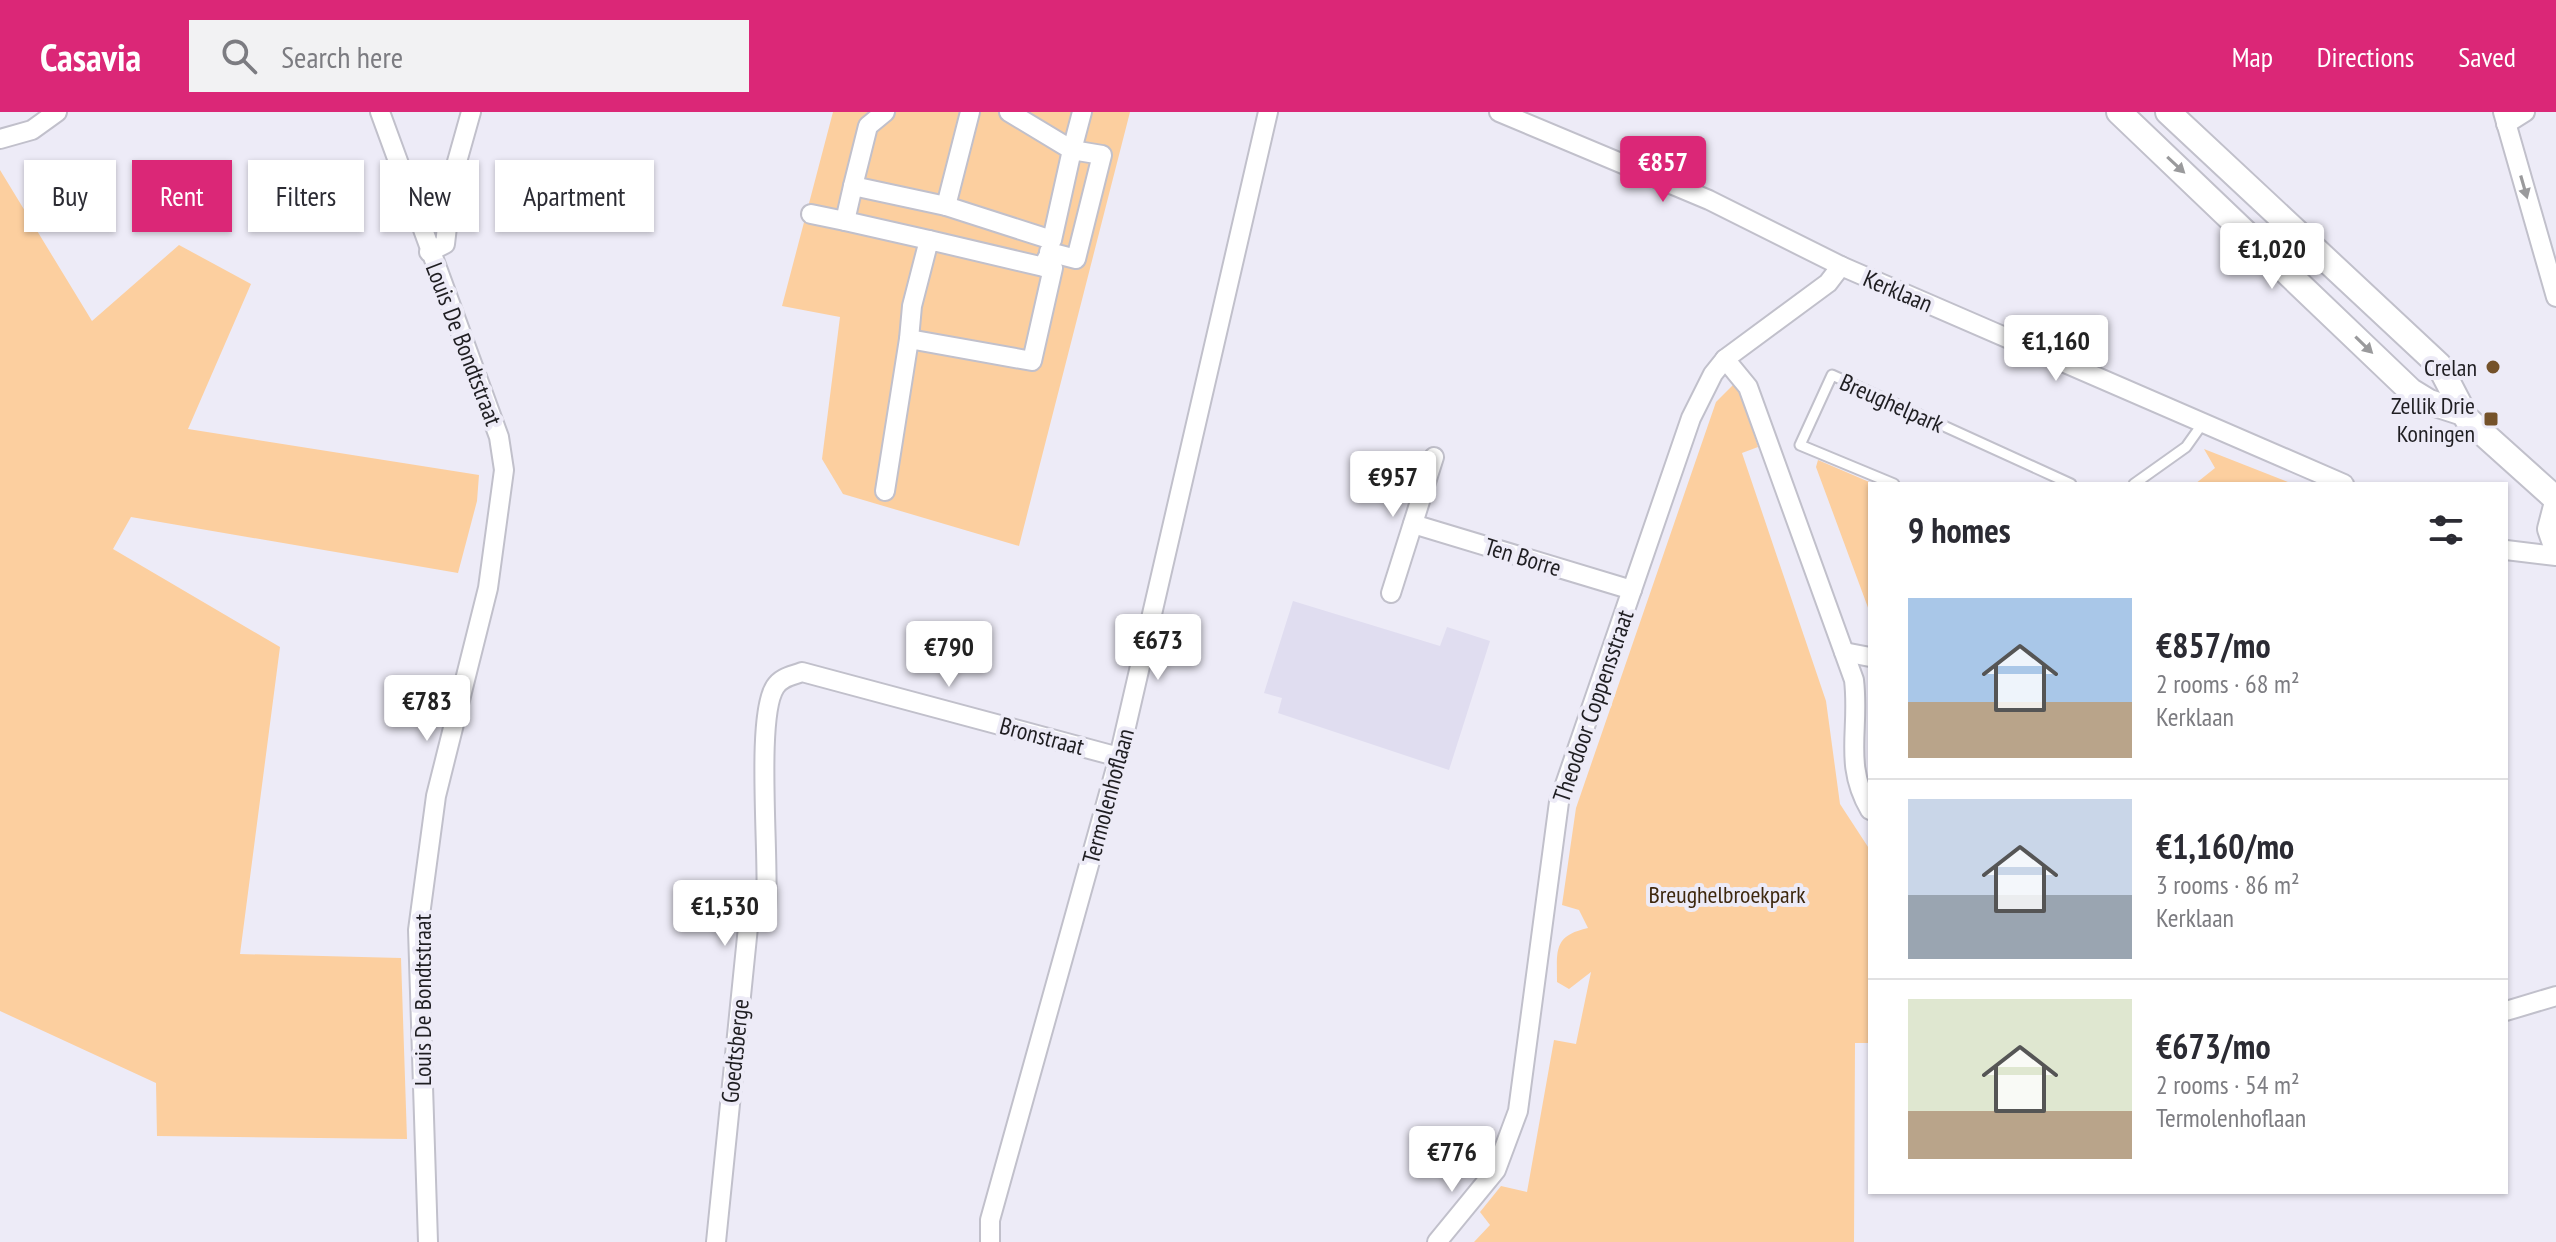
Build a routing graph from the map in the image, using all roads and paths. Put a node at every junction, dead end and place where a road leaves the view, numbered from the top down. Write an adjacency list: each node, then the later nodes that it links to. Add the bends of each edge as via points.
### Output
1 (57, 112): 14 (street, via 32,130)
2 (380, 112): 21 (street, Louis De Bondtstraat)
3 (471, 112): 21 (street, Louis De Bondtstraat, via 453,176 445,244)
4 (970, 112): 17 (street)
5 (1009, 112): 15 (street)
6 (1082, 112): 15 (street)
7 (1268, 112): 46 (street, Termolenhoflaan)
8 (1499, 112): 23 (street, Kerklaan, via 1709,200)
9 (2119, 112): 27 (street, one-way to 27, via 2411,391)
10 (2168, 112): 27 (street, via 2439,365)
11 (2525, 112): 13 (street)
12 (884, 113): 16 (street, via 868,126)
13 (2505, 118): 24 (street, one-way to 24)
14 (0, 139)
15 (1072, 150): 22 (street); 22 (street, via 1102,155 1076,259)
16 (853, 186): 17 (street); 19 (street)
17 (946, 206): 22 (street)
18 (811, 214): 19 (street)
19 (845, 221): 20 (street)
20 (929, 240): 22 (street); 25 (street)
21 (429, 252): 50 (street, Louis De Bondtstraat, via 499,437 504,470 488,588 436,796 418,930)
22 (1048, 253): 25 (street, via 1053,268 1032,361)
23 (1841, 266): 26 (street, Theodoor Coppensstraat, via 1828,283); 28 (street, Kerklaan)
24 (2556, 297)
25 (909, 339): 34 (street)
26 (1725, 359): 41 (street, Theodoor Coppensstraat, via 1691,418); 43 (street, via 1748,387)
27 (2460, 412): 35 (street)
28 (2203, 423): 32 (lane, via 2186,447); 33 (street, Kerklaan)
29 (1434, 457): 37 (street)
30 (1889, 482): 31 (lane, Breughelpark, via 1800,445 1832,375)
31 (2067, 482)
32 (2137, 482)
33 (2339, 482)
34 (885, 491)
35 (2556, 499)
36 (2556, 506): 38 (street, via 2550,529)
37 (1413, 524): 41 (street, Ten Borre); 42 (street)
38 (2556, 546)
39 (2508, 550): 40 (street)
40 (2556, 556)
41 (1632, 590): 53 (street, Theodoor Coppensstraat, via 1559,802 1518,1111 1496,1170)
42 (1391, 593)
43 (1844, 652): 44 (street); 47 (street, via 1857,706 1853,772)
44 (1868, 657)
45 (780, 680): 46 (street, Bronstraat, via 802,672); 51 (street, Goedtsberge, via 765,725 766,910 748,927)
46 (1119, 757): 52 (street, Termolenhoflaan, via 990,1220)
47 (1868, 806)
48 (2556, 996): 49 (street)
49 (2508, 1010)
50 (428, 1242)
51 (716, 1242)
52 (990, 1242)
53 (1437, 1242)

